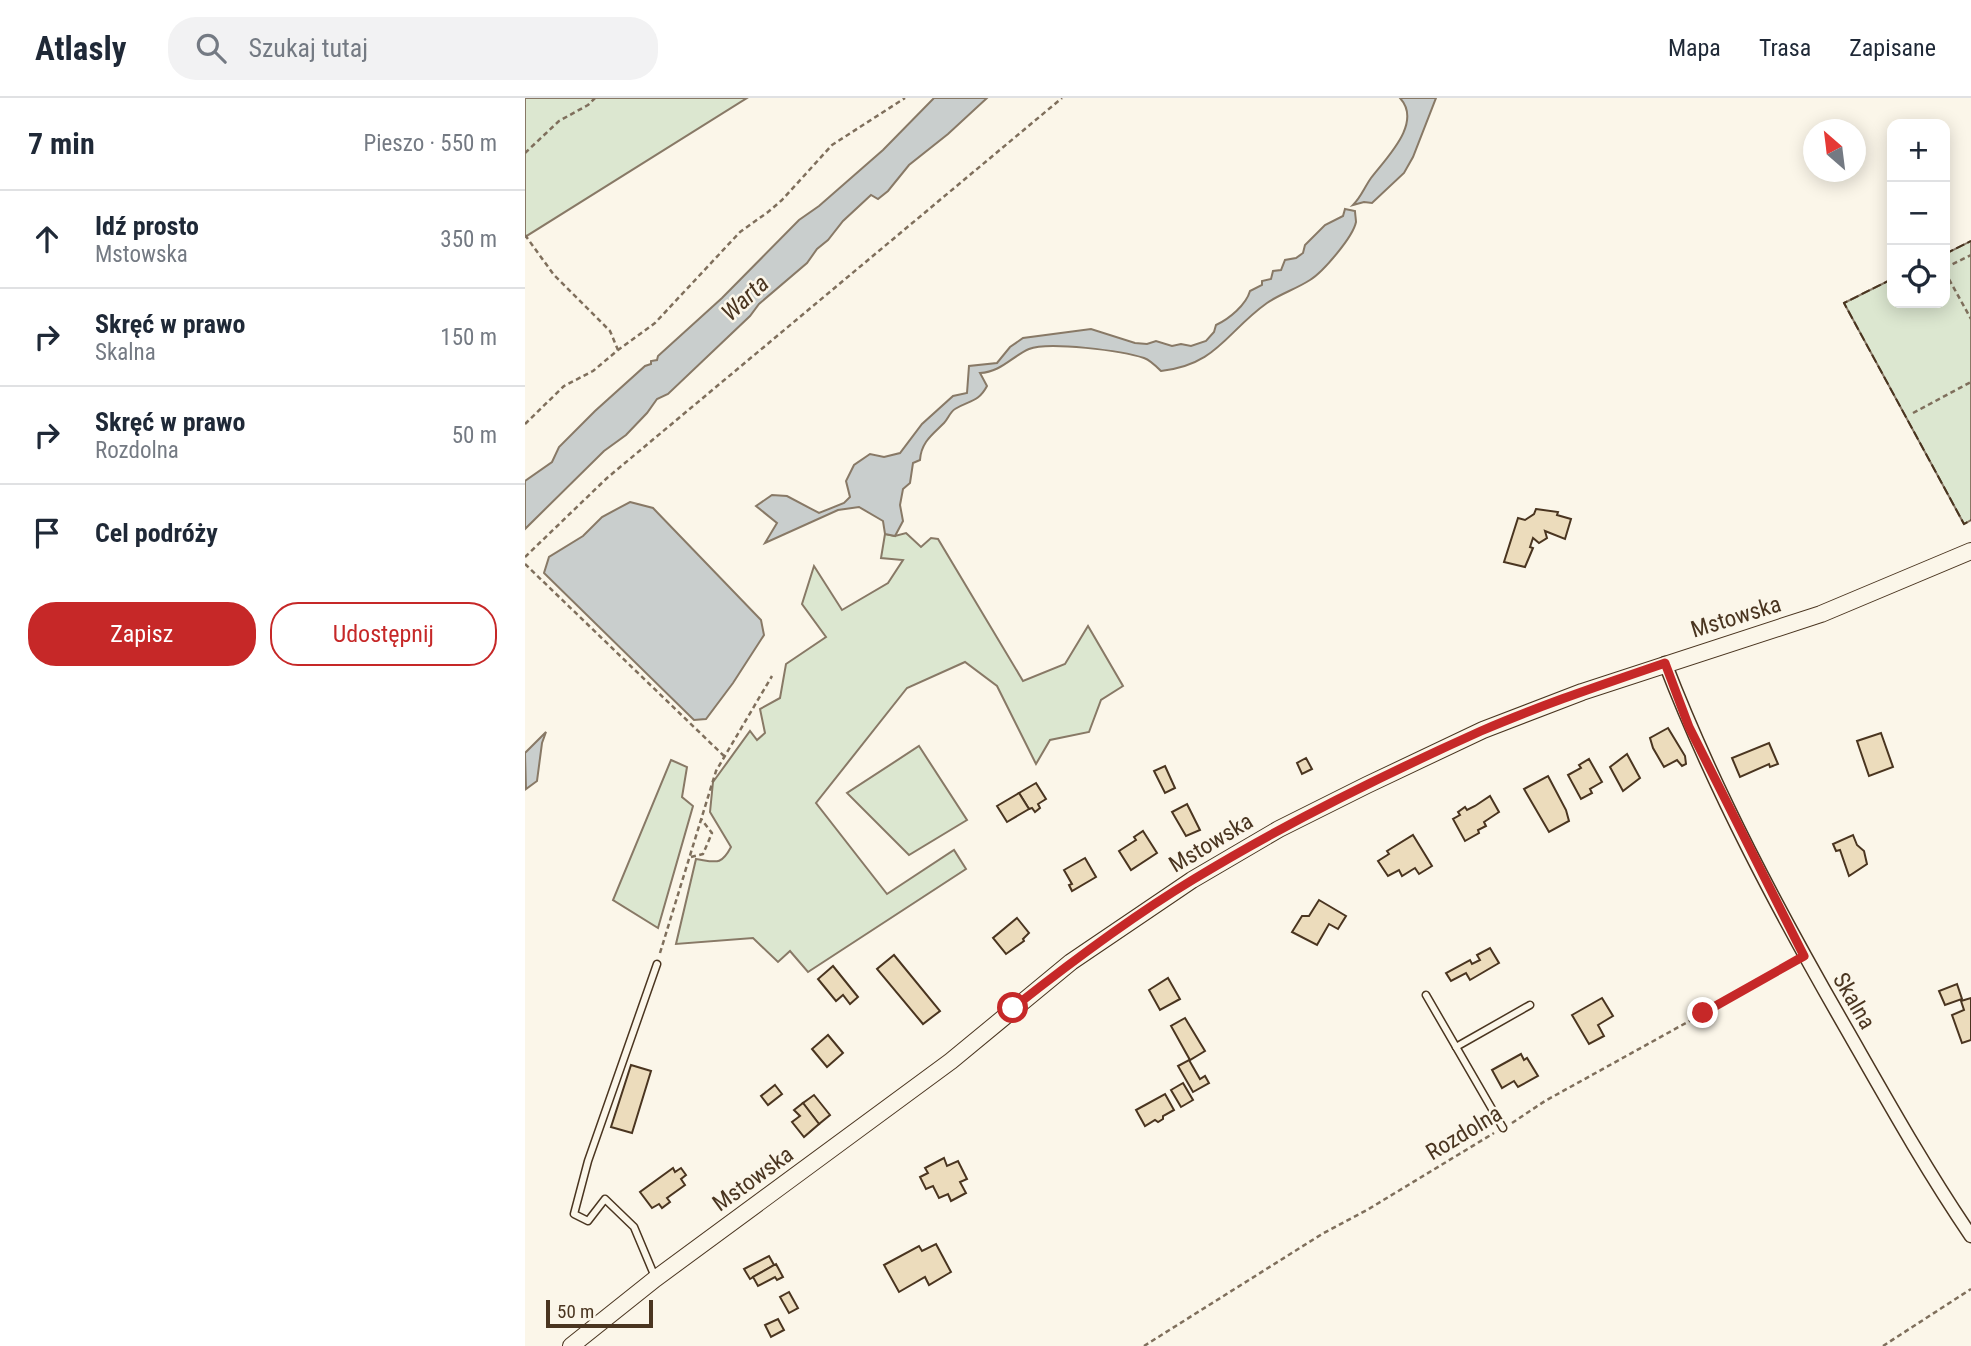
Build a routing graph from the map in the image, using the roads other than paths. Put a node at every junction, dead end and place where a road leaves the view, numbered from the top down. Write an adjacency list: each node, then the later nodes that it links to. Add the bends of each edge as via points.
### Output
1 (1971, 551): 2 (street, Mstowska, via 1821,614)
2 (1665, 663): 8 (street, Skalna, via 1689,727 1804,956); 9 (street, Mstowska, via 1483,730 1290,824 1192,880 1071,962 951,1061)
3 (657, 964): 9 (lane, via 574,1214 588,1221 605,1199 634,1227)
4 (1426, 995): 6 (lane)
5 (1530, 1005): 6 (lane)
6 (1456, 1047): 7 (lane)
7 (1503, 1128)
8 (1971, 1236)
9 (655, 1279): 10 (street, Mstowska)
10 (571, 1346)

